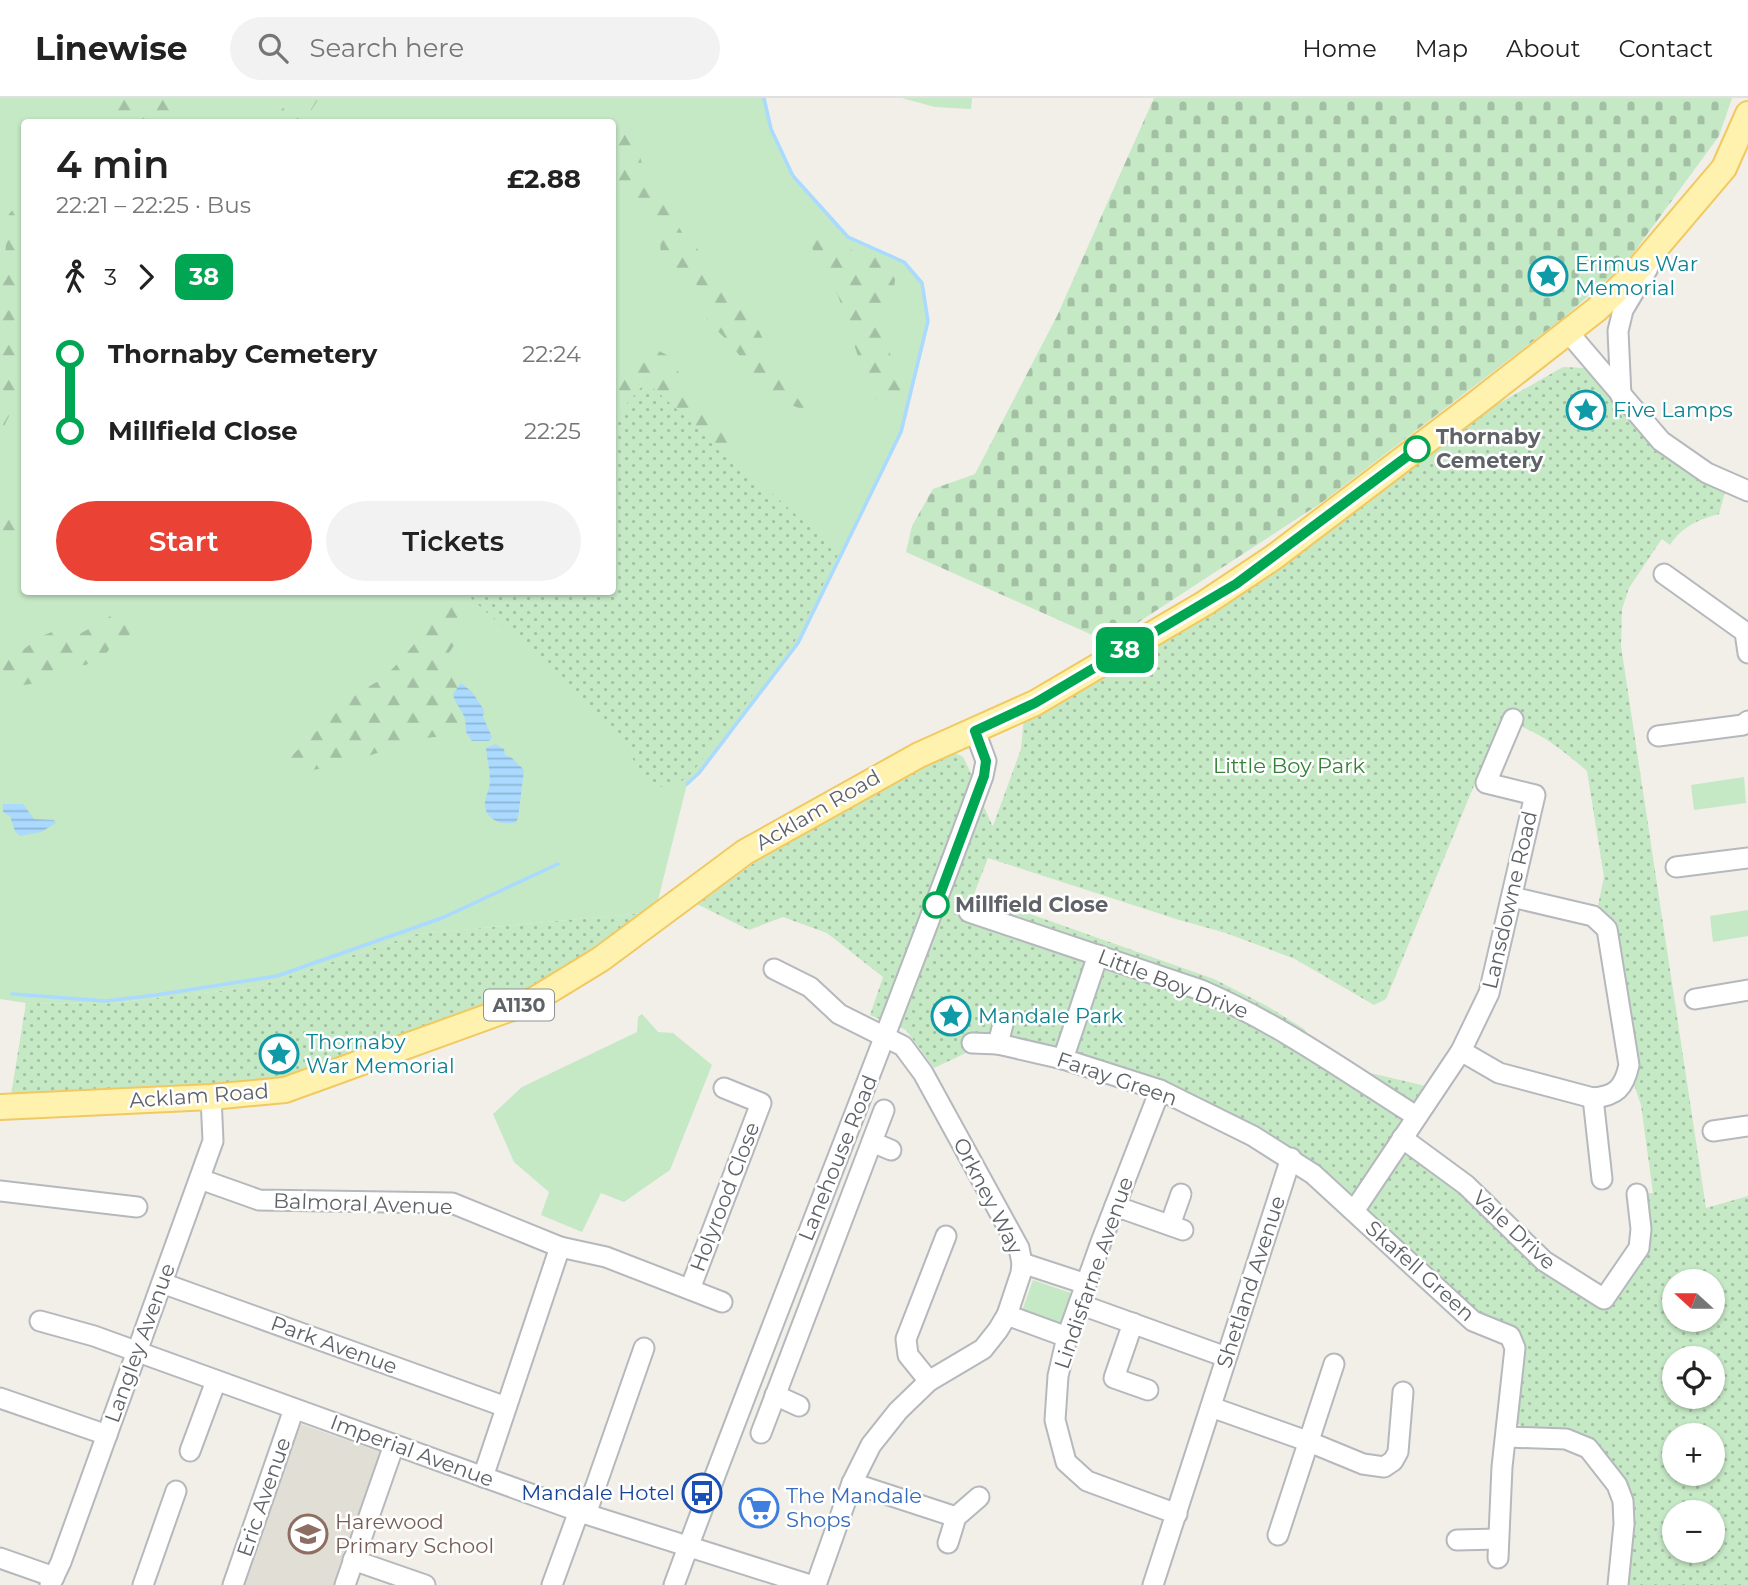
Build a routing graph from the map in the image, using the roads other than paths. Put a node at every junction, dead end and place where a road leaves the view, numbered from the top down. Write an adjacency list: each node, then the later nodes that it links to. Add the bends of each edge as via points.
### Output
1 (1748, 114): 2 (main road, A1130, via 1724,168)
2 (1664, 240): 3 (main road, A1130, via 1634,274); 4 (street, via 1623,310 1618,331)
3 (1568, 332): 4 (street); 10 (main road, Acklam Road / A1130, via 1236,584 1035,703)
4 (1621, 396): 5 (street, via 1678,455)
5 (1748, 491)
6 (1664, 573): 7 (street, via 1745,632)
7 (1748, 653)
8 (1513, 719): 14 (street, Lansdowne Road, via 1486,783 1535,795)
9 (1748, 721): 11 (street)
10 (975, 731): 21 (street, Lanehouse Road, via 986,761 984,776); 28 (main road, Acklam Road / A1130, via 877,776 745,852 601,959 534,1000 285,1090)
11 (1658, 736)
12 (1748, 858): 13 (street)
13 (1676, 867)
14 (1512, 897): 24 (street, Lansdowne Road, via 1489,993); 29 (street, via 1593,916 1607,929 1629,1065 1619,1091)
15 (969, 912): 16 (street, Little Boy Drive, via 989,925)
16 (1098, 955): 25 (street); 32 (street, Little Boy Drive, via 1201,990 1254,1014)
17 (774, 969): 21 (street, via 810,987 839,1014)
18 (1748, 990): 19 (street)
19 (1695, 999)
20 (1003, 1024): 23 (street)
21 (885, 1038): 49 (street, Lanehouse Road); 50 (street, Orkney Way, via 909,1051 923,1073)
22 (972, 1043): 23 (street, Faray Green)
23 (998, 1044): 25 (street, Faray Green)
24 (1461, 1051): 29 (street, via 1499,1073); 32 (street, Lansdowne Road)
25 (1063, 1059): 27 (street, Faray Green)
26 (724, 1088): 56 (street, Holyrood Close, via 761,1103)
27 (1160, 1090): 38 (street, Faray Green); 44 (street, Lindisfarne Avenue)
28 (211, 1097): 30 (main road, Acklam Road / A1130); 39 (street, Langley Avenue, via 212,1141)
29 (1592, 1098): 40 (street)
30 (0, 1107)
31 (884, 1110): 36 (street)
32 (1416, 1116): 35 (street, Lansdowne Road)
33 (1748, 1126): 34 (street)
34 (1713, 1131)
35 (1402, 1138): 43 (street, Vale Drive, via 1466,1185 1544,1261 1604,1300 1639,1248); 46 (street, Lansdowne Road)
36 (872, 1142): 37 (street); 52 (street)
37 (891, 1150)
38 (1291, 1158): 46 (street, Skafell Green); 65 (street, Shetland Avenue)
39 (200, 1179): 48 (street, Balmoral Avenue, via 259,1200 452,1203); 54 (street, Langley Avenue)
40 (1602, 1179)
41 (0, 1191): 45 (street)
42 (1181, 1195): 44 (street, via 1176,1227)
43 (1637, 1195)
44 (1115, 1206): 55 (street, Lindisfarne Avenue)
45 (137, 1208)
46 (1354, 1211): 79 (street, Skafell Green, via 1473,1321 1510,1336 1515,1348)
47 (946, 1236): 53 (street)
48 (560, 1247): 56 (street, Balmoral Avenue, via 606,1257); 74 (street)
49 (799, 1257): 52 (street); 93 (street, Lanehouse Road)
50 (1022, 1263): 55 (street); 59 (street, Orkney Way)
51 (913, 1265): 53 (street)
52 (824, 1266): 71 (street)
53 (932, 1272): 68 (street, via 906,1339 908,1355)
54 (162, 1283): 64 (street, Langley Avenue); 74 (street, Park Avenue)
55 (1086, 1284): 58 (street, Lindisfarne Avenue)
56 (690, 1290): 57 (street, Balmoral Avenue)
57 (722, 1302)
58 (1079, 1304): 61 (street); 62 (street, Lindisfarne Avenue)
59 (1007, 1315): 62 (street); 68 (street, Orkney Way, via 983,1349)
60 (40, 1321): 64 (street, Imperial Avenue)
61 (1133, 1323): 65 (street); 69 (street, via 1114,1378)
62 (1068, 1337): 88 (street, Lindisfarne Avenue, via 1058,1376 1055,1420 1066,1462 1087,1482)
63 (644, 1348): 87 (street)
64 (136, 1352): 67 (street, Imperial Avenue); 78 (street, Langley Avenue)
65 (1226, 1357): 75 (street, Shetland Avenue)
66 (1334, 1364): 80 (street)
67 (215, 1381): 76 (street, Imperial Avenue); 82 (street)
68 (929, 1381): 84 (street, Orkney Way, via 878,1436)
69 (1148, 1390)
70 (1403, 1392): 80 (street, via 1398,1451 1384,1467 1363,1464)
71 (775, 1395): 73 (street); 77 (street)
72 (0, 1398): 78 (street)
73 (799, 1406)
74 (506, 1407): 83 (street)
75 (1211, 1407): 80 (street); 88 (street, Shetland Avenue)
76 (294, 1409): 81 (street, Imperial Avenue); 98 (street, Eric Avenue)
77 (761, 1433)
78 (107, 1435): 96 (street, Langley Avenue)
79 (1506, 1437): 91 (street, Skafell Green, via 1498,1548); 106 (street, via 1566,1439 1588,1448 1617,1485 1624,1524)
80 (1307, 1441): 90 (street)
81 (394, 1445): 83 (street, Imperial Avenue); 95 (street)
82 (190, 1451)
83 (484, 1477): 87 (street, Imperial Avenue)
84 (852, 1483): 89 (street); 104 (street, Orkney Way)
85 (176, 1490): 97 (street)
86 (979, 1497): 89 (street)
87 (583, 1512): 93 (street, Imperial Avenue); 101 (street)
88 (1177, 1514): 105 (street, Shetland Avenue)
89 (956, 1517): 92 (street)
90 (1278, 1535)
91 (1457, 1540)
92 (948, 1543)
93 (688, 1547): 102 (street, Lanehouse Road); 103 (street, Imperial Avenue)
94 (0, 1558): 96 (street)
95 (354, 1560): 99 (street); 100 (street)
96 (52, 1581)
97 (143, 1585)
98 (233, 1585)
99 (345, 1585)
100 (425, 1585)
101 (552, 1585)
102 (674, 1585)
103 (810, 1585)
104 (816, 1585)
105 (1153, 1585)
106 (1618, 1585)

